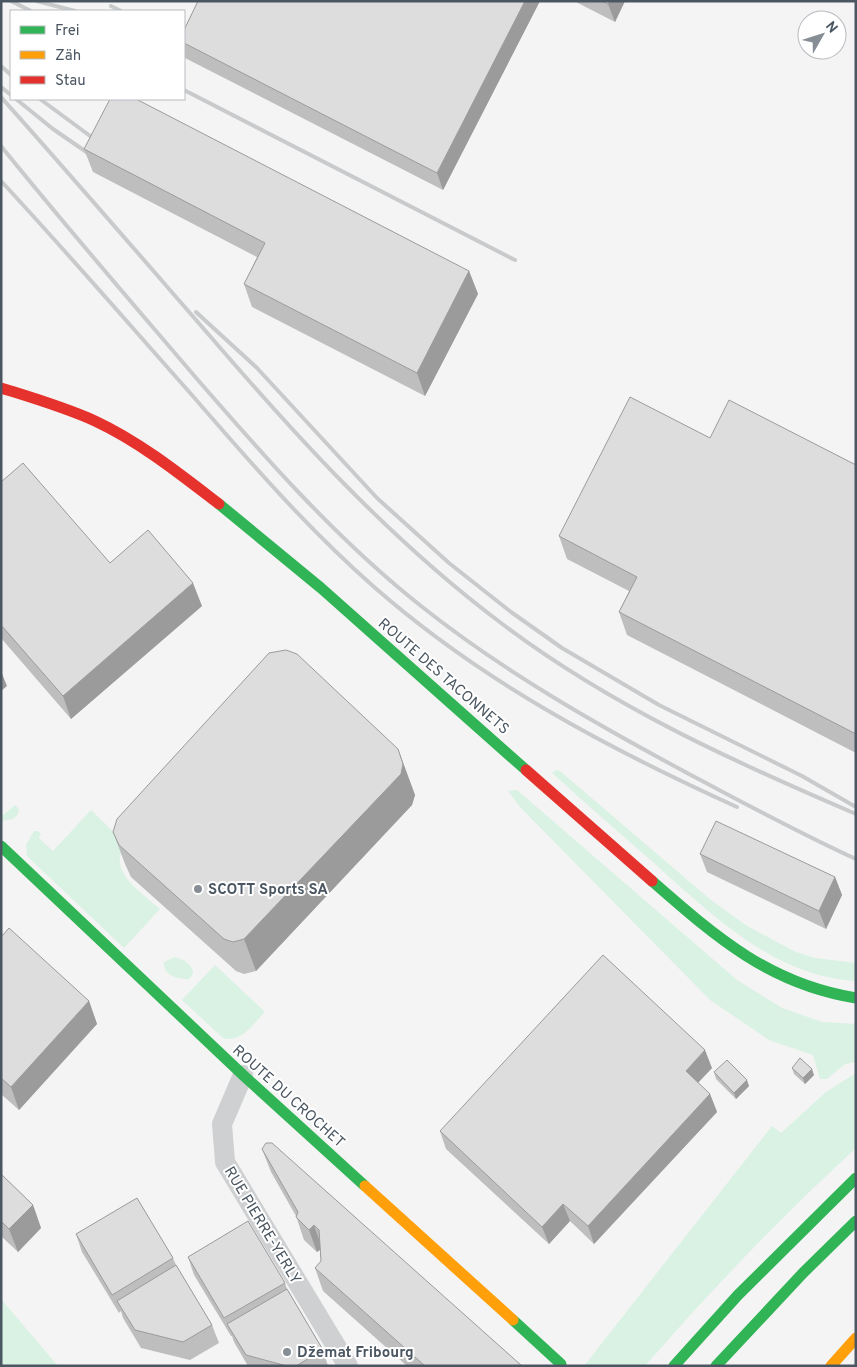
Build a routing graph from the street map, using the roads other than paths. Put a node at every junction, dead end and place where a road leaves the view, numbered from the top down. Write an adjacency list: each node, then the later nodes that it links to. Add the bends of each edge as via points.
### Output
1 (1, 388): 3 (main road, ROUTE DES TACONNETS, via 60,406 97,422 169,465 321,588 738,954 775,976 806,988)
2 (1, 846): 4 (main road, ROUTE DU CROCHET)
3 (856, 998)
4 (243, 1075): 8 (main road, ROUTE DU CROCHET); 9 (street, RUE PIERRE-YERLY, via 222,1124 225,1162)
5 (856, 1178): 10 (main road, via 750,1282)
6 (856, 1221): 11 (main road)
7 (856, 1338): 12 (main road)
8 (562, 1364)
9 (348, 1366)
10 (674, 1366)
11 (716, 1366)
12 (831, 1366)

